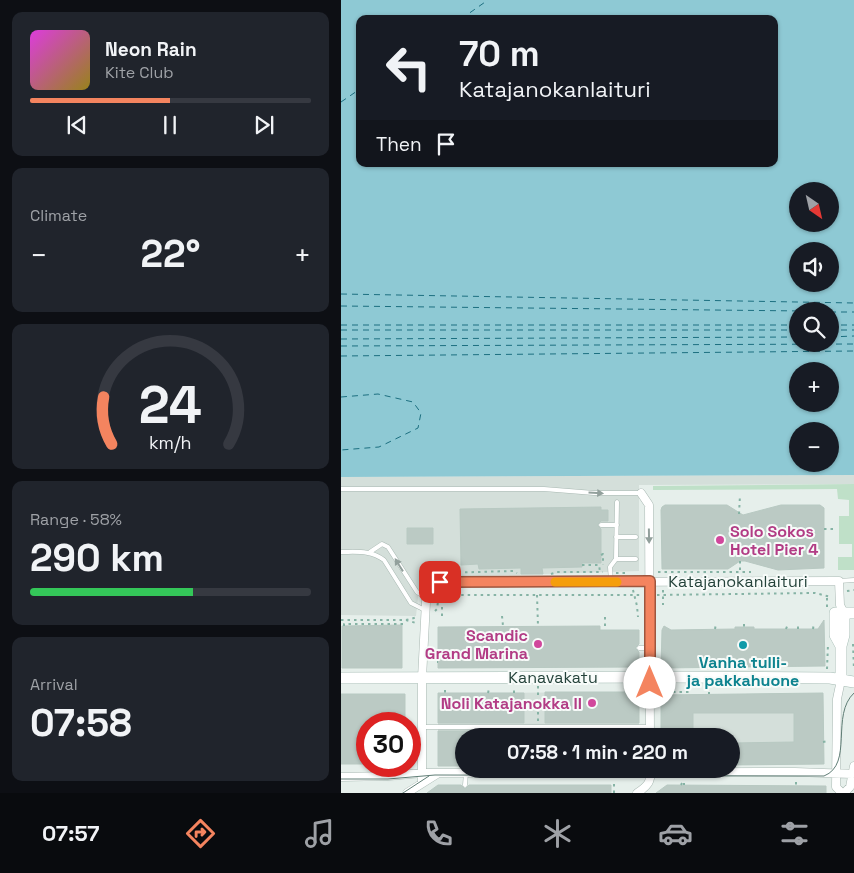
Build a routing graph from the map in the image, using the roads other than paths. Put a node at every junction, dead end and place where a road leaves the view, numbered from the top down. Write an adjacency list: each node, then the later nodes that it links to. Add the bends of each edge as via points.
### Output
1 (341, 489): 2 (lane, one-way to 2, via 552,489)
2 (641, 493): 13 (street, one-way to 13, via 649,505)
3 (617, 502): 5 (lane)
4 (601, 524): 5 (lane)
5 (617, 525): 6 (lane)
6 (616, 537): 7 (lane); 10 (lane)
7 (636, 537)
8 (341, 552): 9 (lane)
9 (370, 552): 16 (lane, one-way to 9, via 417,592 388,547 383,544); 18 (lane, via 384,560 411,603)
10 (616, 559): 11 (lane); 15 (lane, via 610,567)
11 (636, 559)
12 (854, 580): 14 (lane)
13 (650, 581): 14 (street, Katajanokanlaituri); 15 (street, Katajanokanlaituri); 20 (street)
14 (839, 581): 17 (street)
15 (611, 582): 16 (street, Katajanokanlaituri, via 427,583)
16 (425, 597): 18 (street)
17 (843, 611): 24 (main road)
18 (425, 612): 23 (street)
19 (639, 648): 20 (lane)
20 (650, 648): 21 (street)
21 (650, 677): 23 (main road, Kanavakatu); 24 (main road, Kanavakatu); 26 (street)
22 (341, 678): 23 (main road, Kanavakatu)
23 (422, 678): 27 (street)
24 (841, 680): 25 (main road, Kanavakatu); 33 (street, via 837,699)
25 (854, 682)
26 (650, 726): 27 (lane)
27 (422, 727): 30 (street)
28 (853, 770): 33 (street); 41 (street, via 850,787)
29 (740, 772): 33 (street)
30 (422, 773): 31 (street); 34 (street); 37 (street)
31 (441, 773): 32 (street); 37 (street)
32 (455, 773)
33 (836, 774): 41 (street, via 836,787)
34 (341, 776)
35 (466, 778): 38 (lane)
36 (650, 778): 39 (street)
37 (422, 783): 40 (street)
38 (465, 785)
39 (640, 791)
40 (409, 792)
41 (843, 793)

